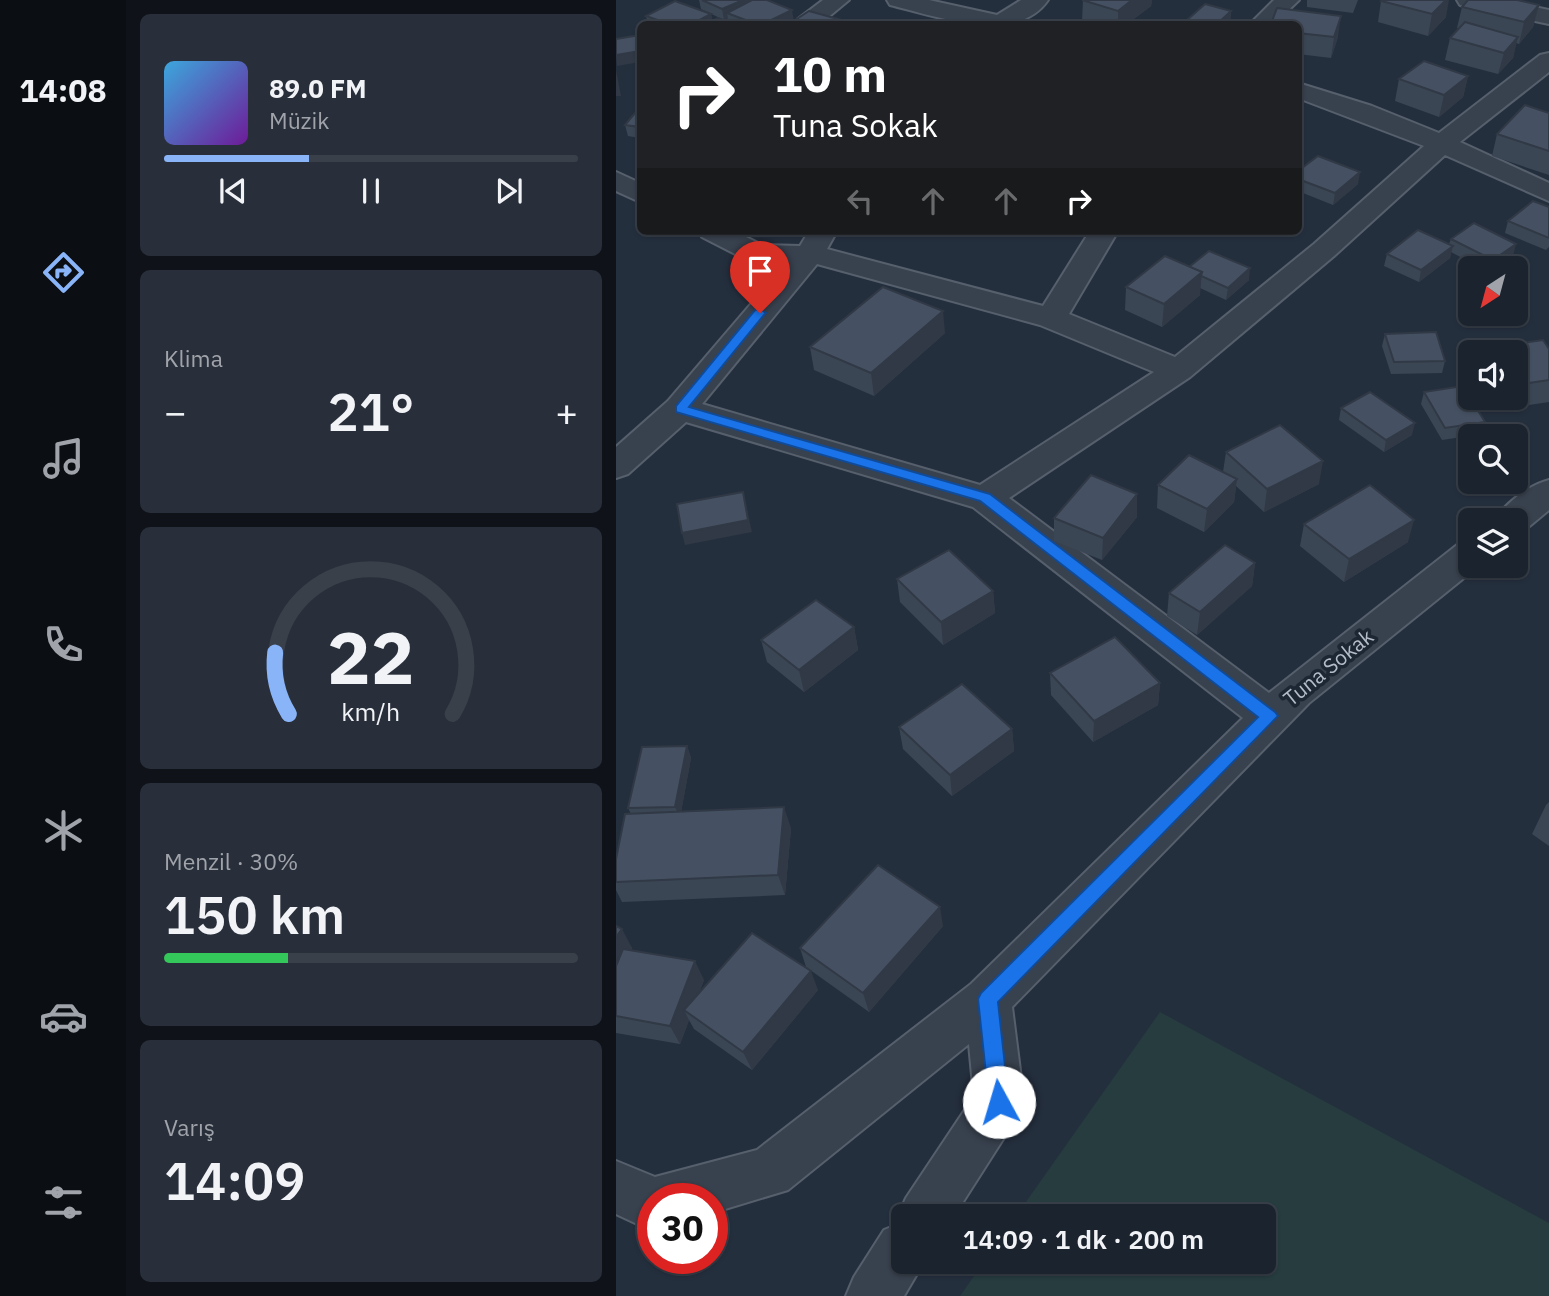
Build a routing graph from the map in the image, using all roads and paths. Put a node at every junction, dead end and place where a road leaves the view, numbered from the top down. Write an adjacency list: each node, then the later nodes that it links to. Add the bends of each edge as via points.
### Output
1 (838, 0): 7 (street)
2 (898, 0): 8 (street)
3 (1037, 0): 9 (street)
4 (1288, 0): 10 (street)
5 (1468, 0): 6 (street)
6 (1549, 18)
7 (810, 21)
8 (989, 21)
9 (1006, 21)
10 (1264, 21)
11 (1549, 60): 13 (street)
12 (1302, 91): 13 (street, via 1346,104)
13 (1442, 144): 16 (street); 21 (street)
14 (616, 180): 15 (street)
15 (637, 192)
16 (1549, 193)
17 (720, 235): 19 (street, via 757,254)
18 (1102, 235): 20 (street)
19 (813, 246): 20 (street); 22 (street)
20 (1051, 318): 21 (street)
21 (1179, 370): 25 (street)
22 (680, 409): 23 (street); 25 (street)
23 (616, 466)
24 (1549, 492): 26 (street)
25 (985, 498): 28 (street)
26 (1528, 508)
27 (1458, 563): 28 (street, Tuna Sokak)
28 (1270, 716): 29 (street, Tuna Sokak)
29 (988, 999): 30 (street, Tuna Sokak, via 770,1172); 33 (street, via 999,1102)
30 (727, 1183)
31 (616, 1187): 32 (street)
32 (637, 1198)
33 (933, 1204)
34 (891, 1268): 35 (street)
35 (873, 1296)

